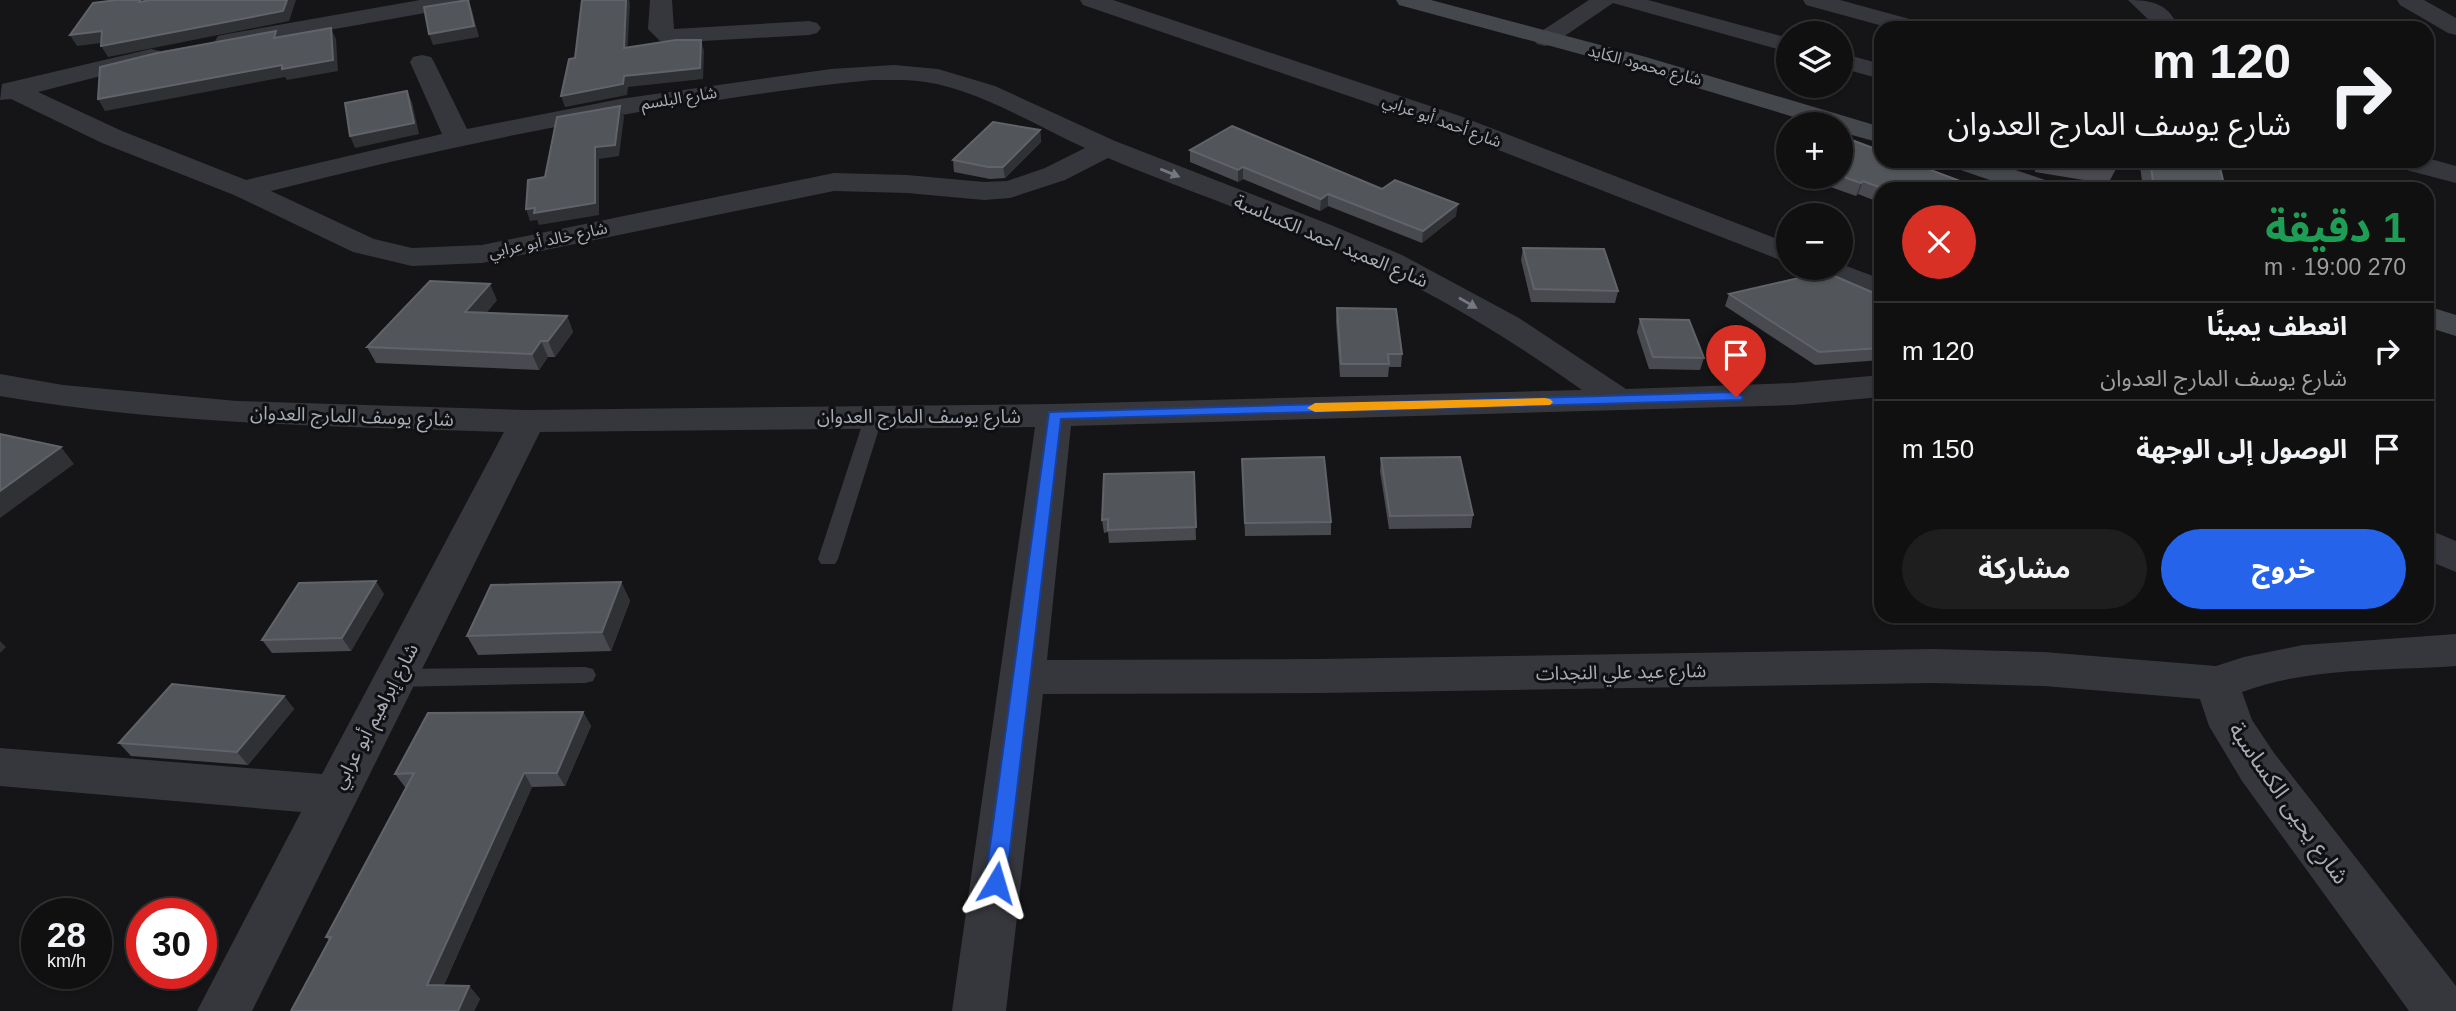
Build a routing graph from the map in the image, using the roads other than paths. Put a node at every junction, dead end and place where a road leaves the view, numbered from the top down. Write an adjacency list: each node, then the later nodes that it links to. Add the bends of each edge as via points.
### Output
1 (459, 0): 16 (street)
2 (661, 0): 12 (street, via 660,29 668,36)
3 (1091, 0): 30 (street, شارع أحمد أبو عرابي, via 1451,122)
4 (1407, 0): 14 (street, شارع محمود الكايد)
5 (1604, 0): 14 (street)
6 (1622, 0): 15 (street)
7 (1814, 0): 10 (street)
8 (2140, 0): 11 (street)
9 (2408, 0): 13 (street)
10 (1890, 21)
11 (2164, 21)
12 (809, 28)
13 (2456, 28)
14 (1545, 38): 22 (street, شارع محمود الكايد)
15 (1776, 42)
16 (202, 46)
17 (176, 51): 21 (street)
18 (422, 62): 23 (street)
19 (1853, 64): 20 (street)
20 (1874, 70)
21 (6, 91): 29 (street, شارع خالد أبو عرابي)
22 (1874, 133)
23 (457, 137): 24 (street, شارع البلسم, via 695,95 897,72 959,81); 29 (street, شارع البلسم)
24 (1106, 148): 29 (street, شارع خالد أبو عرابي, via 1055,174 1010,189 834,182 482,254 443,258 412,257 364,246); 37 (street, شارع العميد احمد الكساسبة, one-way to 37, via 1400,267 1531,340)
25 (2002, 168): 28 (street)
26 (2430, 168): 27 (street)
27 (2456, 175)
28 (2030, 182)
29 (244, 189)
30 (1776, 249)
31 (1853, 279): 32 (street)
32 (1874, 287)
33 (2434, 319): 34 (street)
34 (2456, 326)
35 (1, 386): 40 (street, شارع يوسف المارج العدوان, via 237,412)
36 (1874, 387): 37 (street, شارع يوسف المارج العدوان)
37 (1616, 399): 38 (street, شارع يوسف المارج العدوان)
38 (1054, 415): 39 (street, شارع يوسف المارج العدوان); 46 (street)
39 (874, 416): 40 (street, شارع يوسف المارج العدوان); 43 (lane)
40 (528, 421): 47 (street, شارع إبراهيم أبو عرابي)
41 (2434, 547): 42 (street)
42 (2456, 558)
43 (828, 559)
44 (2456, 650): 48 (street, via 2279,665)
45 (585, 675): 47 (lane)
46 (1023, 677): 48 (street, شارع عيد علي النجدات, via 1933,666 2044,669); 52 (street)
47 (394, 678): 50 (street, شارع إبراهيم أبو عرابي)
48 (2217, 683): 53 (street, شارع يحيى الكساسبة, via 2232,726 2258,767)
49 (0, 767): 50 (street)
50 (334, 796): 51 (street, شارع إبراهيم أبو عرابي)
51 (224, 1011)
52 (978, 1011)
53 (2442, 1011)

